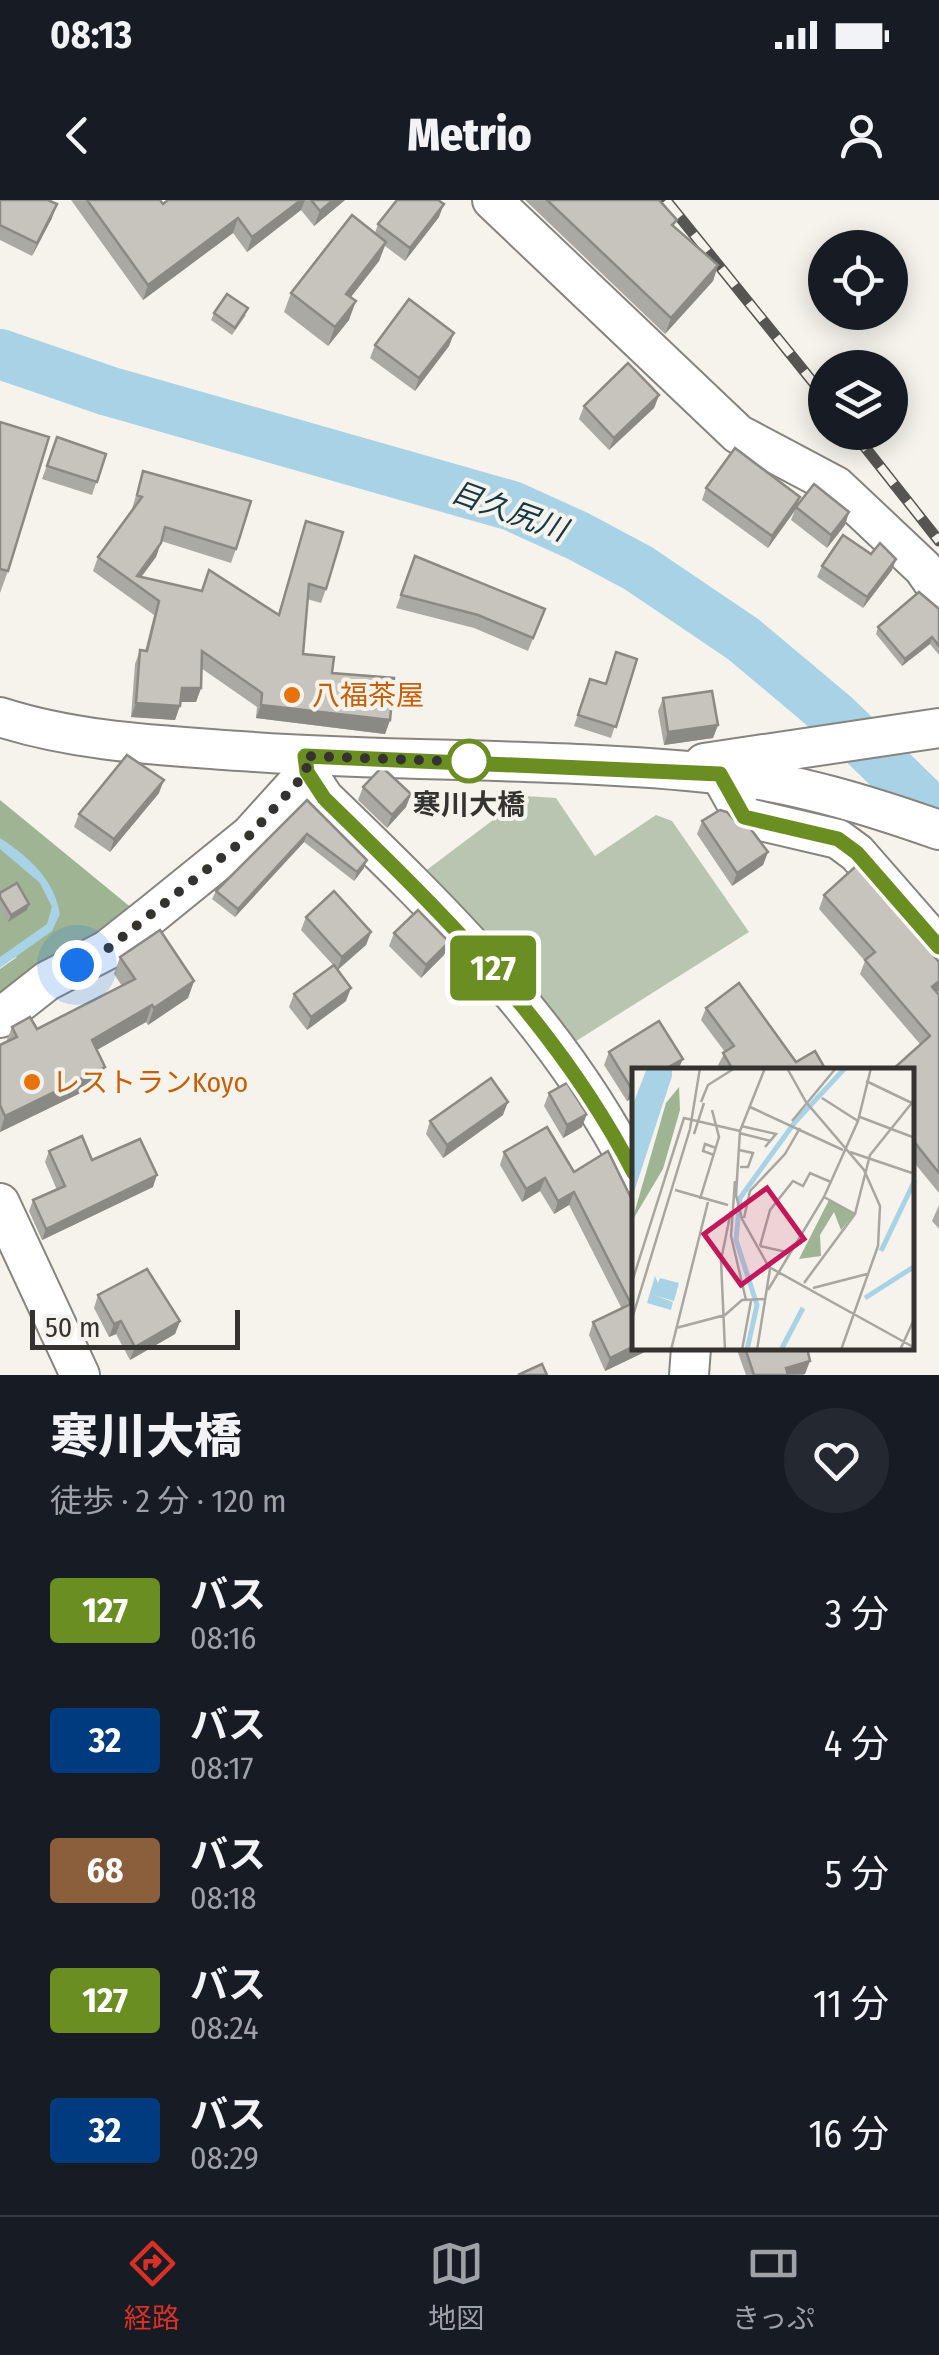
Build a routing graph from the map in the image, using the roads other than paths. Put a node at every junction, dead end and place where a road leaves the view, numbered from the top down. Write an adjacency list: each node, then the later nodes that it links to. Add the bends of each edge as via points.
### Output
1 (492, 200): 2 (street, via 738,434 836,486)
2 (939, 591)
3 (0, 717): 5 (street, via 58,734)
4 (937, 728): 6 (street)
5 (306, 764): 6 (street); 10 (street, via 250,835 106,950 47,980); 11 (street, via 324,798 513,990)
6 (661, 771): 7 (street)
7 (720, 774): 8 (street); 9 (street, via 744,817 838,839 857,853)
8 (939, 830)
9 (939, 947)
10 (0, 1018)
11 (632, 1170)
12 (0, 1203): 14 (street)
13 (691, 1350): 15 (street)
14 (80, 1375)
15 (689, 1375)

